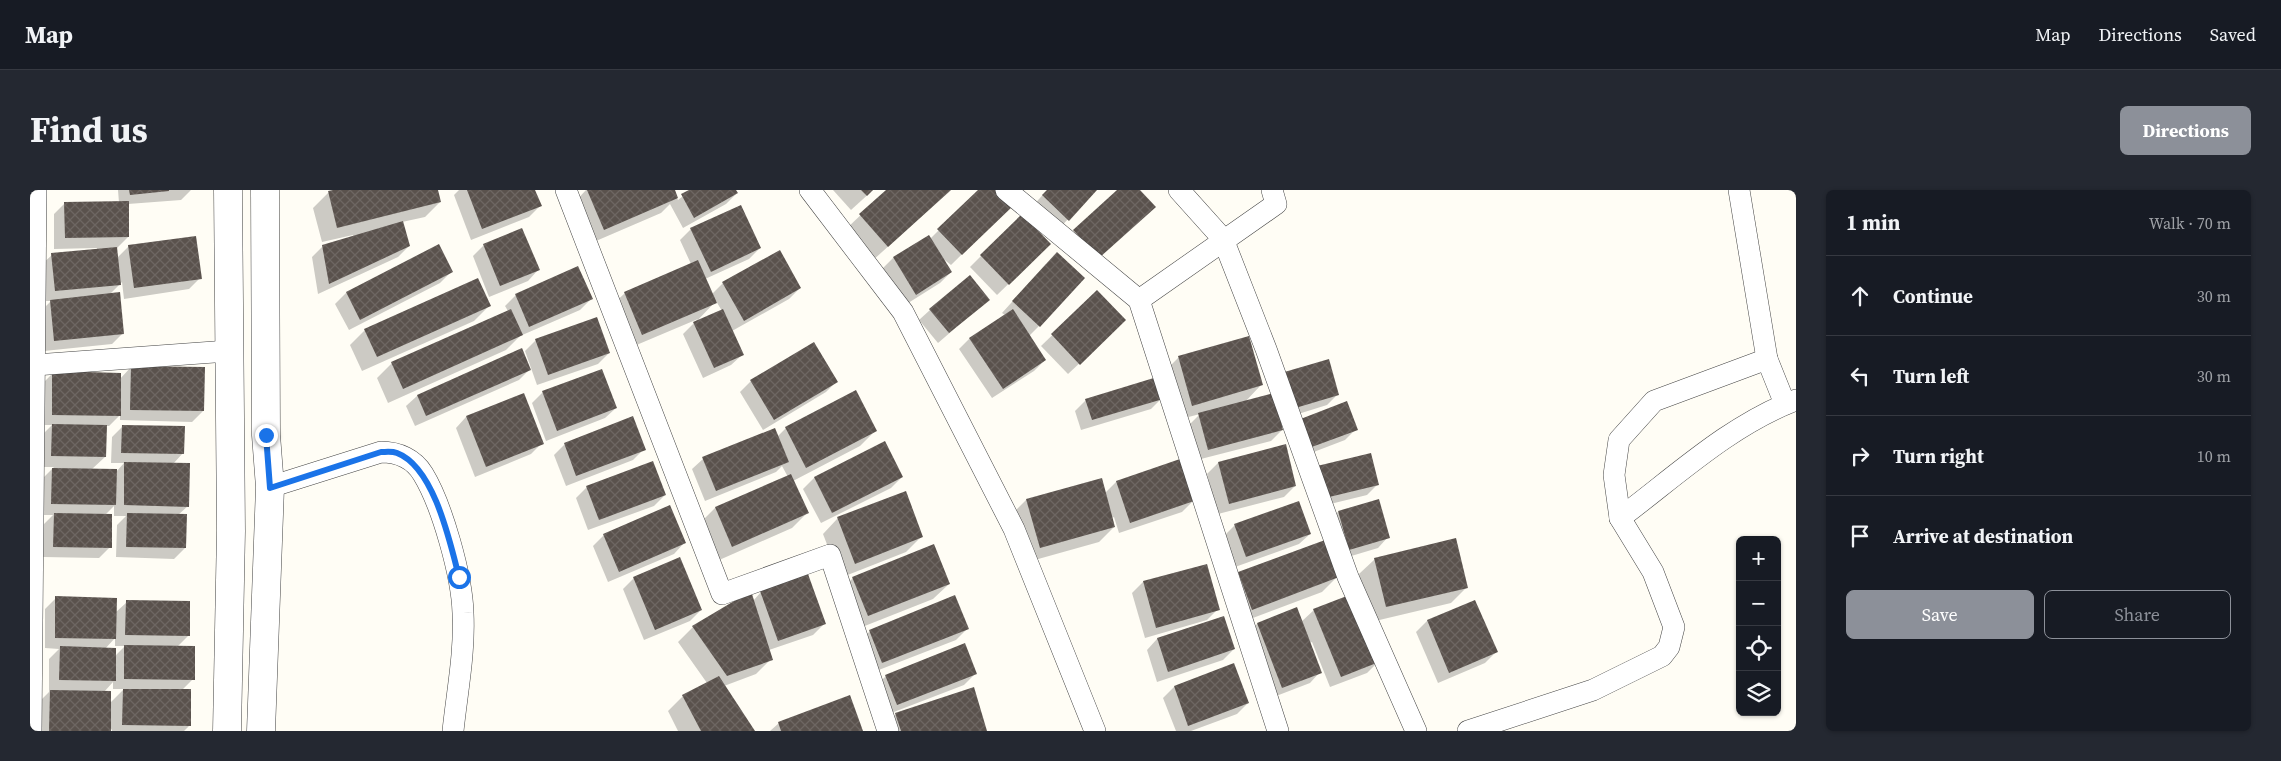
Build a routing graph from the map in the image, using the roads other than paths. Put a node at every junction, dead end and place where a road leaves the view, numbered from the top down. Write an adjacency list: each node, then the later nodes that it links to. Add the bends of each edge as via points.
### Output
1 (36, 190): 14 (street)
2 (228, 190): 12 (street)
3 (265, 190): 16 (street, via 266,435)
4 (566, 190): 22 (street, via 722,594 830,555)
5 (810, 190): 23 (street, via 903,312 1014,529)
6 (1006, 190): 11 (street)
7 (1179, 190): 10 (street)
8 (1272, 190): 10 (street, via 1276,204)
9 (1739, 190): 13 (street)
10 (1223, 239): 11 (street); 25 (street, via 1348,577)
11 (1140, 300): 24 (street)
12 (228, 351): 14 (street); 19 (street, via 231,531)
13 (1767, 359): 15 (street); 17 (street, via 1654,401 1648,407 1619,440 1614,475)
14 (35, 365): 18 (street)
15 (1791, 402): 17 (street, via 1768,411 1729,435)
16 (270, 488): 20 (street); 21 (street, via 381,452 396,452 422,473 452,548 459,577 463,648)
17 (1620, 518): 26 (street, via 1653,572 1672,617 1674,627 1669,647 1662,656 1592,690)
18 (31, 731)
19 (227, 731)
20 (261, 731)
21 (453, 731)
22 (888, 731)
23 (1095, 731)
24 (1278, 731)
25 (1416, 731)
26 (1468, 731)

